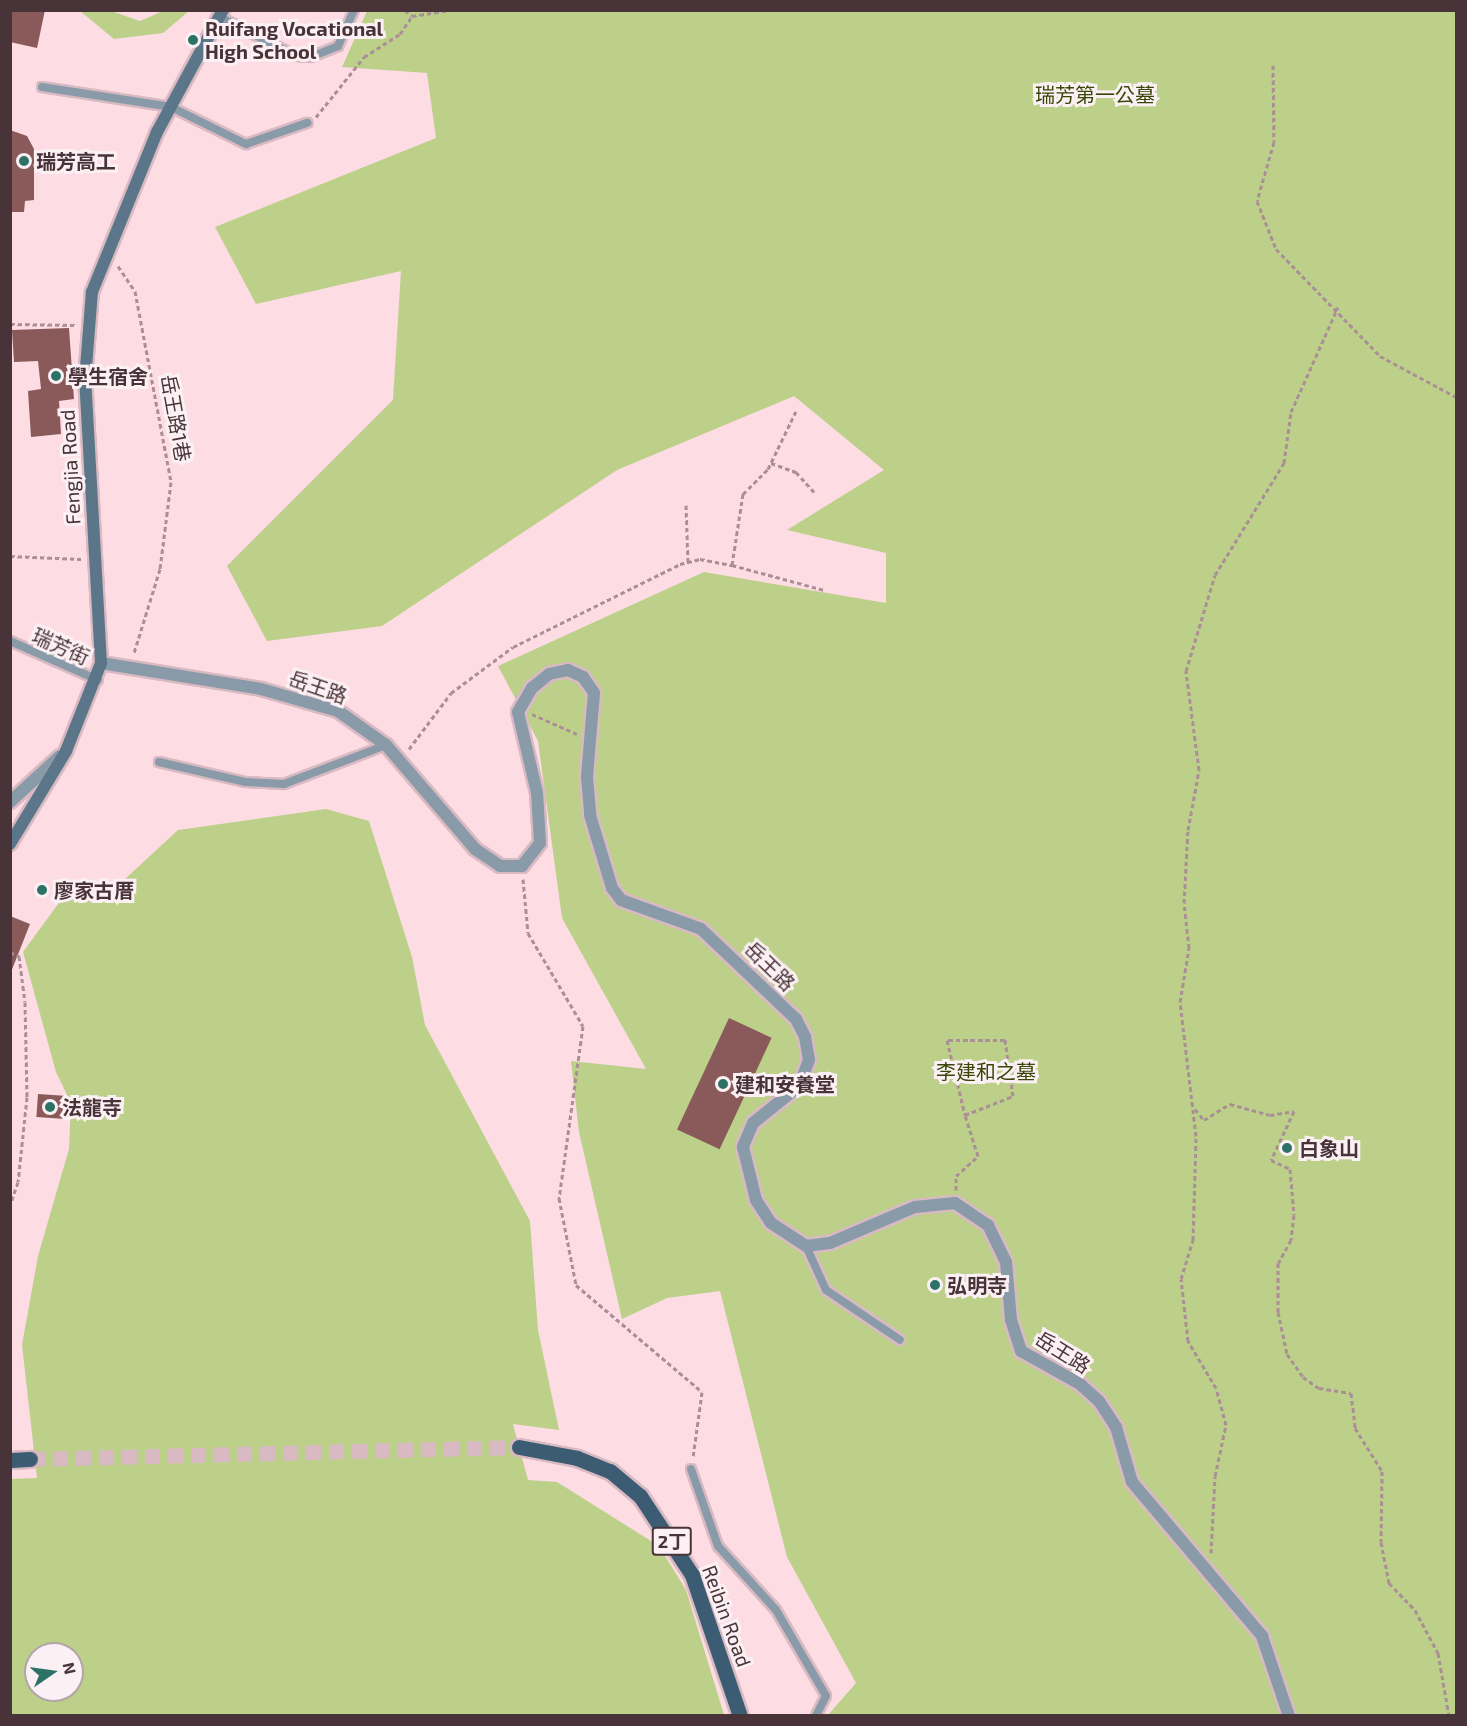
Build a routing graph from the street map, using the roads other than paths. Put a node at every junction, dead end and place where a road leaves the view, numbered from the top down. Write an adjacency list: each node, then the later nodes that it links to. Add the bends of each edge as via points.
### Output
1 (354, 10): 2 (lane, via 338,46 311,57 296,56)
2 (221, 14): 4 (main road, Fengjia Road)
3 (42, 87): 4 (lane)
4 (171, 107): 5 (lane, via 246,144); 7 (main road, Fengjia Road, via 92,292 86,411)
5 (307, 123)
6 (10, 642): 8 (lane, 瑞芳街)
7 (101, 663): 8 (main road, Fengjia Road); 9 (street, 岳王路, via 318,704 339,711)
8 (98, 681): 10 (main road)
9 (386, 745): 11 (lane, via 284,784 245,782); 14 (street, 岳王路, via 475,849 500,866 522,866 540,843 537,793 518,712 532,688 549,674 568,670 583,677 594,693 590,815 612,888 621,900 701,928 796,1019 806,1037 809,1060 799,1086 753,1123 743,1147 756,1200 771,1223)
10 (66, 751): 12 (street); 13 (main road)
11 (159, 762)
12 (10, 802)
13 (10, 844)
14 (806, 1246): 15 (lane, via 826,1290); 22 (street, 岳王路, via 830,1243 915,1207 955,1203 988,1225 1000,1240 1011,1320 1022,1351 1080,1384 1099,1401 1116,1427 1132,1482 1262,1636)
15 (900, 1340)
16 (519, 1447): 20 (main road, Reibin Road / 2丁, via 577,1458 610,1471 640,1496 692,1575)
17 (30, 1459): 18 (main road)
18 (10, 1460)
19 (691, 1469): 21 (lane, via 718,1546 776,1610 826,1696)
20 (740, 1716)
21 (816, 1716)
22 (1289, 1716)

